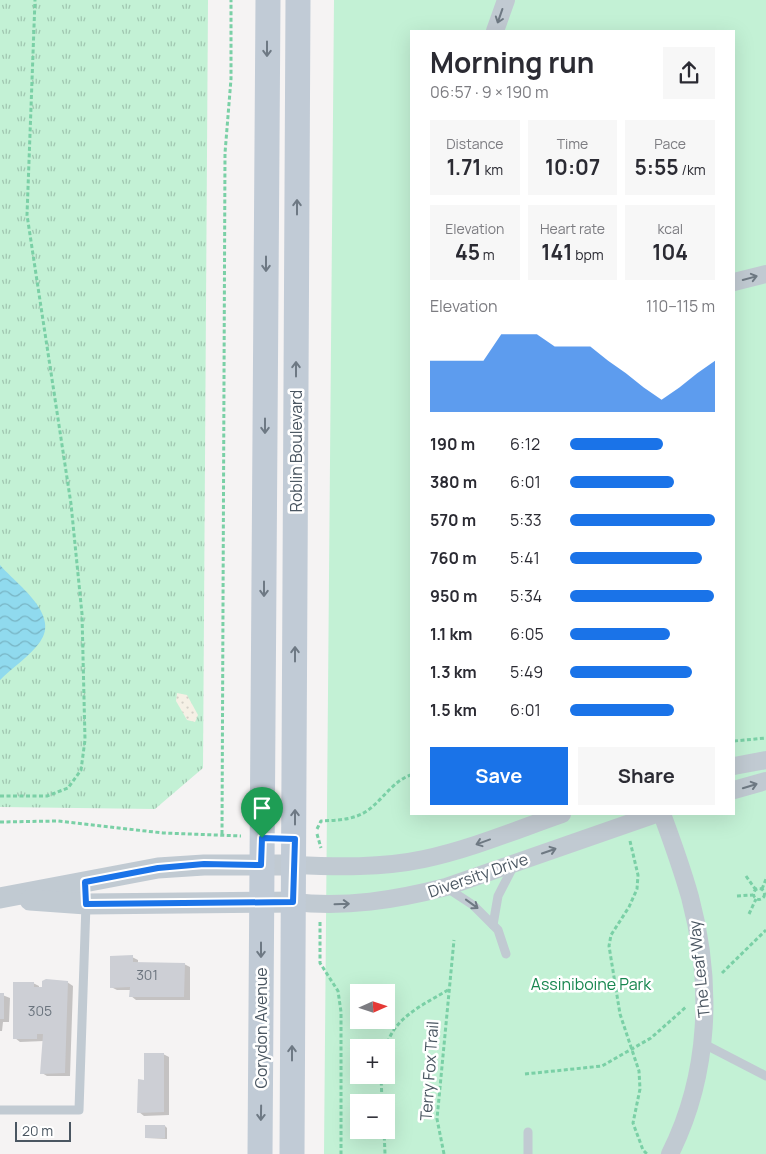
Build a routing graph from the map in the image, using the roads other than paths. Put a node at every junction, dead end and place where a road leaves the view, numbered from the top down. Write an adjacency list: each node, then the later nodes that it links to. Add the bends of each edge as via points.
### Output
1 (268, 0): 15 (main road, Roblin Boulevard, one-way to 15)
2 (298, 0): 16 (main road, Roblin Boulevard, one-way to 2)
3 (506, 0): 4 (street, one-way to 4)
4 (495, 30)
5 (766, 274): 6 (street, one-way to 5)
6 (735, 282)
7 (766, 760): 8 (street)
8 (735, 766)
9 (766, 781): 10 (street, one-way to 9)
10 (735, 790)
11 (559, 815): 16 (street, Diversity Drive, one-way to 16, via 422,860 388,864)
12 (653, 815): 14 (street, Diversity Drive, one-way to 12)
13 (662, 815): 24 (street, The Leaf Way, via 695,920 704,990)
14 (516, 862): 17 (street, Diversity Drive); 22 (lane, via 498,896)
15 (261, 865): 16 (street); 18 (street, via 204,864 158,868); 20 (main road, Roblin Boulevard)
16 (294, 865): 21 (main road, Roblin Boulevard)
17 (446, 888): 21 (street, Diversity Drive, one-way to 17, via 320,905 366,903); 22 (lane, one-way to 22, via 473,905)
18 (86, 893): 19 (street); 20 (street); 26 (lane, via 79,1110)
19 (0, 898)
20 (261, 902): 21 (street); 28 (main road, Corydon Avenue, one-way to 28)
21 (293, 902): 29 (main road, Corydon Avenue, one-way to 21)
22 (494, 925): 23 (lane)
23 (506, 954)
24 (704, 1044): 25 (lane); 31 (street, The Leaf Way, via 691,1098)
25 (766, 1076)
26 (0, 1110)
27 (528, 1132): 30 (lane)
28 (260, 1154)
29 (292, 1154)
30 (528, 1154)
31 (670, 1154)

